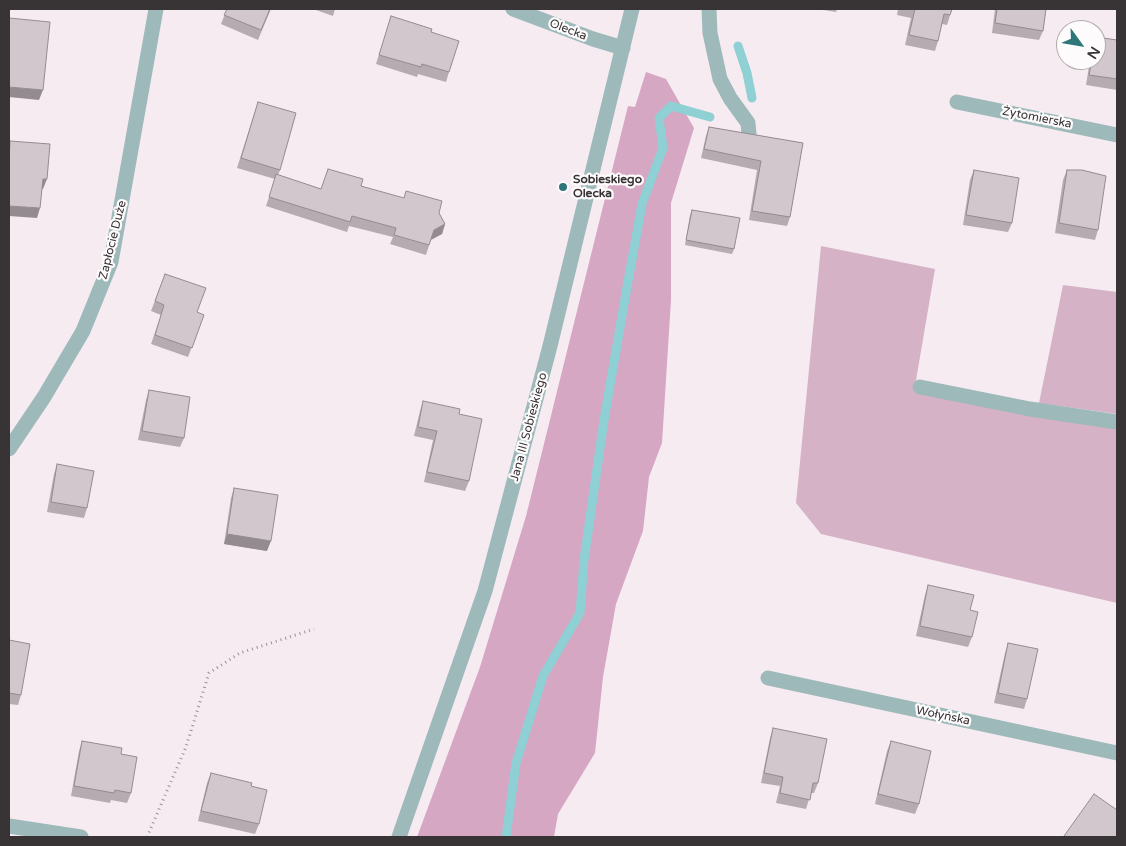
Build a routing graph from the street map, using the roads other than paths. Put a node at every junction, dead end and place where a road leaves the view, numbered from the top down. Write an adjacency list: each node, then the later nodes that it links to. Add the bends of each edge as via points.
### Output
1 (156, 9): 11 (street, Zapłocie Duże, via 111,262 83,331)
2 (513, 9): 5 (street, Olecka)
3 (632, 9): 5 (street, Jana III Sobieskiego)
4 (709, 9): 7 (street, via 710,33 720,79 748,123)
5 (623, 48): 16 (street, Jana III Sobieskiego, via 486,591)
6 (957, 102): 8 (street, Żytomierska)
7 (749, 134)
8 (1117, 134)
9 (920, 387): 10 (street)
10 (1117, 422)
11 (9, 449)
12 (768, 678): 13 (street, Wołyńska)
13 (1117, 753)
14 (9, 826): 15 (street)
15 (81, 837)
16 (399, 837)

